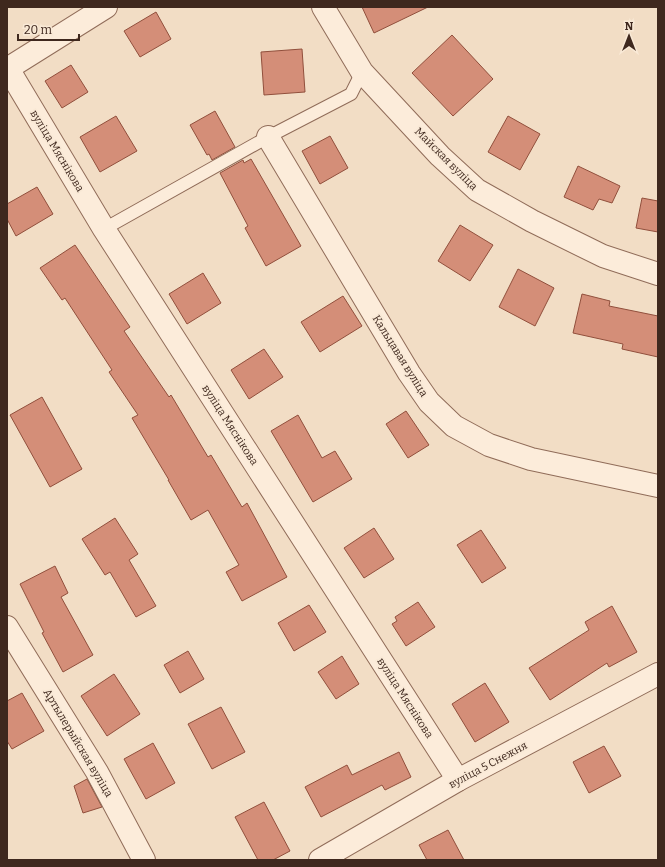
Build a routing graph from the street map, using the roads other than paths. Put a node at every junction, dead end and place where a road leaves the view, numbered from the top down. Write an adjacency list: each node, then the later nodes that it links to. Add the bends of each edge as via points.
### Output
1 (106, 7): 3 (street)
2 (323, 7): 4 (street, Майская вуліца)
3 (7, 68): 6 (street, вуліца Мяснікова)
4 (362, 72): 5 (lane, via 351,94); 7 (street, Майская вуліца, via 440,156 476,190 603,256)
5 (268, 137): 6 (lane); 8 (street, Кальцавая вуліца, via 409,373 429,402 454,426 488,445 530,459)
6 (104, 229): 11 (street, вуліца Мяснікова)
7 (658, 274)
8 (658, 486)
9 (7, 627): 12 (street, Артылерыйская вуліца, via 97,772)
10 (658, 674): 11 (street, вуліца 5 Снежня)
11 (458, 780): 13 (street, вуліца 5 Снежня)
12 (144, 860)
13 (320, 860)

